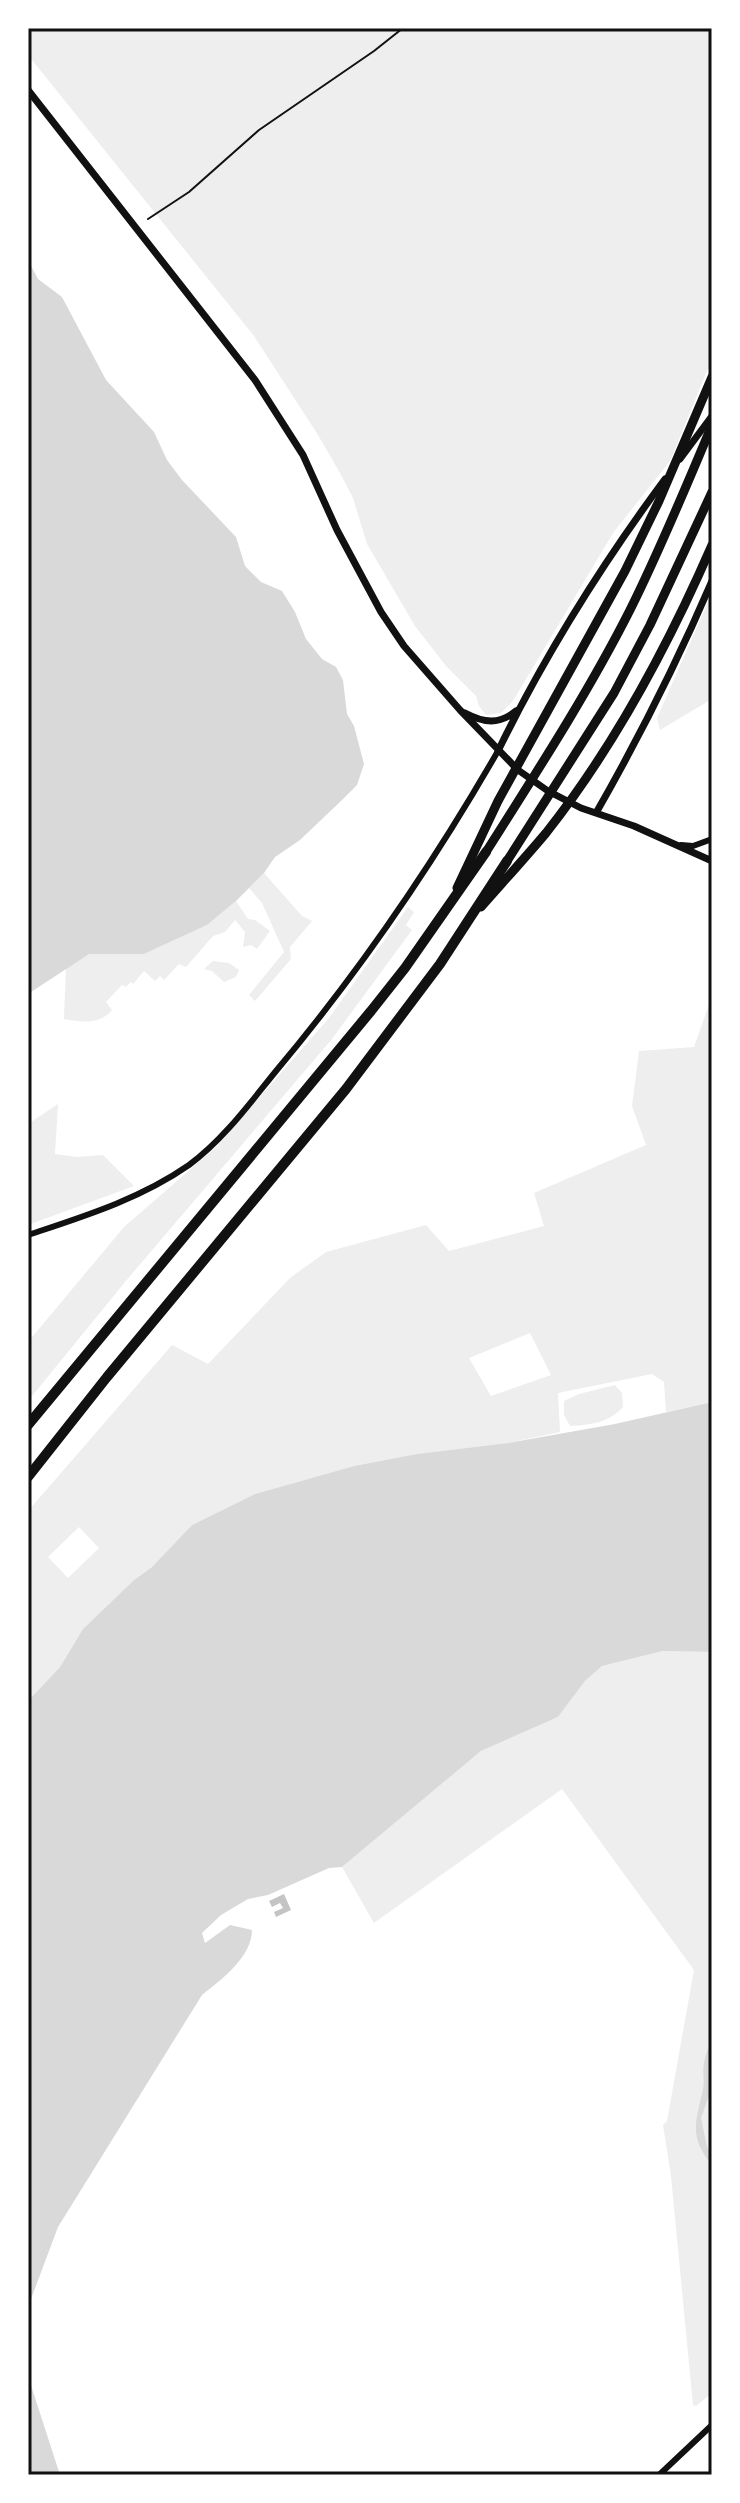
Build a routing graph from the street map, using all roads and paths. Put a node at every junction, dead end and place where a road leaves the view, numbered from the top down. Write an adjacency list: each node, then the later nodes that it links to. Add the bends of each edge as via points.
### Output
1 (403, 28): 3 (path, via 259,130 189,192)
2 (28, 90): 10 (street, via 255,380 303,455 381,612)
3 (148, 219)
4 (712, 377): 19 (highway, via 644,534 498,801)
5 (712, 416): 11 (street, via 615,547)
6 (712, 425): 16 (highway, via 630,610)
7 (712, 492): 18 (highway, via 614,693)
8 (712, 545): 20 (highway, via 644,684 588,773 546,832)
9 (712, 581): 13 (street)
10 (460, 710): 11 (street, via 495,722); 12 (street)
11 (518, 710): 12 (street)
12 (498, 751): 13 (street, via 548,791); 21 (street, via 413,890 359,966 217,1140 193,1162 141,1194)
13 (596, 813): 15 (street)
14 (712, 840): 15 (street); 17 (street)
15 (680, 845): 17 (street)
16 (486, 852): 19 (highway)
17 (710, 860)
18 (507, 861): 20 (highway)
19 (447, 909): 22 (highway, via 327,1067)
20 (468, 922): 23 (highway, via 346,1089)
21 (28, 1235)
22 (28, 1425)
23 (28, 1477)
24 (712, 2425): 25 (street)
25 (659, 2475)

